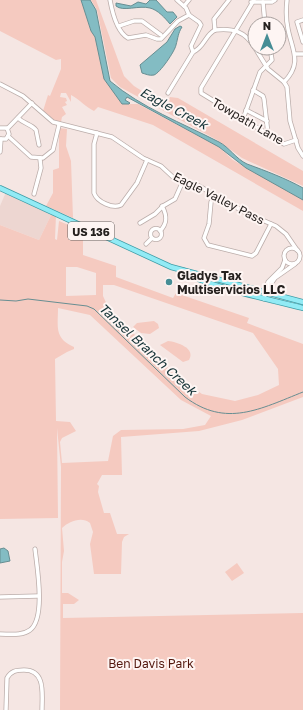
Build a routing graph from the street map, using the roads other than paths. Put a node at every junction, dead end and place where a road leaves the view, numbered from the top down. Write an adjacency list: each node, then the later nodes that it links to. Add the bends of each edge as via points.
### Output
1 (110, 0): 13 (street)
2 (177, 0): 9 (street)
3 (190, 0): 9 (street)
4 (230, 0): 14 (street, via 214,19)
5 (275, 0): 8 (street)
6 (287, 0): 20 (street, via 288,28)
7 (252, 1): 8 (street); 15 (street)
8 (262, 2): 11 (street)
9 (184, 6): 10 (street)
10 (189, 15): 13 (street, via 178,21 160,39 146,35 128,38); 19 (street, via 200,25 191,46)
11 (264, 16)
12 (303, 20): 18 (street, via 297,22)
13 (119, 26): 16 (street, via 142,20)
14 (215, 30): 15 (street); 19 (street, via 200,49)
15 (235, 30): 17 (street); 32 (street, Towpath Lane, via 201,93)
16 (161, 35)
17 (247, 36)
18 (303, 42)
19 (193, 52): 28 (street)
20 (295, 54): 21 (street); 25 (street, via 293,69)
21 (303, 54)
22 (260, 56): 24 (street)
23 (271, 56): 24 (street)
24 (266, 66): 25 (street); 27 (street, via 259,73)
25 (284, 82): 41 (street)
26 (0, 84): 29 (street, Eagle Valley Pass)
27 (253, 90): 30 (street); 33 (street, via 263,96)
28 (168, 93)
29 (32, 104): 31 (street); 34 (street, Eagle Valley Pass)
30 (246, 110): 32 (street); 33 (street)
31 (18, 118): 36 (street); 42 (street, via 36,130)
32 (243, 119): 38 (street, Towpath Lane)
33 (267, 122): 38 (street)
34 (59, 125): 37 (street, Eagle Valley Pass); 45 (street, via 54,150)
35 (0, 128): 36 (street)
36 (8, 129): 39 (street)
37 (97, 133): 46 (street, Eagle Valley Pass, via 118,140); 46 (street, via 94,144 95,196 99,200 114,207 121,205 137,183)
38 (268, 134): 41 (street, Towpath Lane, via 285,144)
39 (8, 136): 40 (street); 45 (street, via 28,155)
40 (0, 139): 43 (street)
41 (296, 140): 44 (street)
42 (39, 145)
43 (0, 152)
44 (303, 156)
45 (40, 159): 49 (street, via 41,168)
46 (147, 160): 47 (street, Eagle Valley Pass)
47 (183, 181): 50 (street, Eagle Valley Pass); 51 (street, via 177,197)
48 (0, 188): 62 (main road, US 136, via 126,248)
49 (34, 194)
50 (215, 195): 53 (street, Eagle Valley Pass, via 249,215); 53 (street, via 211,203 210,224 205,240 209,245 249,256 254,255)
51 (162, 206): 52 (street, via 155,214); 54 (street, via 166,220)
52 (140, 223)
53 (271, 224): 56 (street, Eagle Valley Pass, via 282,230)
54 (160, 231): 55 (street, via 153,230); 55 (street, via 160,239)
55 (152, 238): 57 (street)
56 (289, 240): 58 (street); 59 (street, Eagle Valley Pass)
57 (146, 244)
58 (288, 249): 59 (street); 60 (street, via 284,254)
59 (297, 250): 61 (street, via 300,257)
60 (285, 260): 61 (street, via 291,264); 63 (street, via 282,268 269,280)
61 (296, 263): 63 (street, via 275,278)
62 (184, 271): 63 (main road, US 136); 64 (main road, US 136, via 211,283)
63 (266, 292): 64 (street); 65 (main road, US 136)
64 (264, 299): 66 (main road, US 136)
65 (303, 302)
66 (303, 308)
67 (35, 549): 68 (street)
68 (38, 596): 69 (street); 70 (street, via 39,616 33,628 24,633)
69 (0, 597)
70 (0, 634)
71 (6, 710): 72 (street, via 6,682 10,674 16,670 37,673 41,681)
72 (42, 710)

